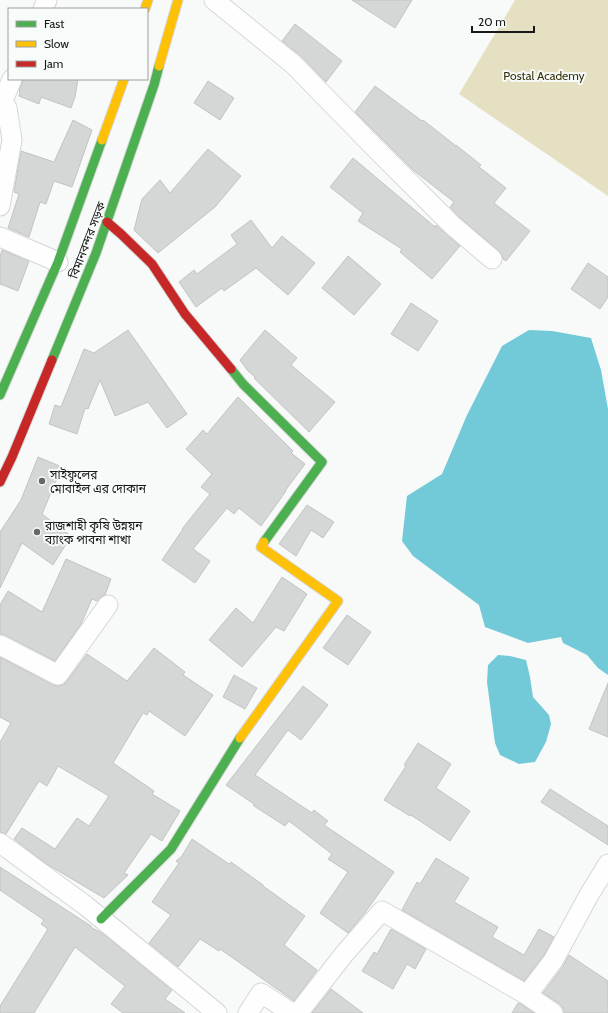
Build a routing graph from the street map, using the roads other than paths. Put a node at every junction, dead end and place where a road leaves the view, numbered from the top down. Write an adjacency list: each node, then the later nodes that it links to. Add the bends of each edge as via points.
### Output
1 (178, 0): 7 (street, বিমানবন্দর সড়ক, via 154,84)
2 (214, 0): 9 (street, via 293,64 452,225)
3 (12, 80): 5 (street)
4 (124, 80): 10 (street, বিমানবন্দর সড়ক)
5 (1, 103): 6 (street, via 7,108 12,140)
6 (0, 206)
7 (107, 222): 12 (street, বিমানবন্দর সড়ক); 17 (street, via 152,264 185,314 242,384 322,462 261,547 338,601 241,736 171,849)
8 (0, 237): 10 (street)
9 (492, 259)
10 (58, 262): 11 (street, বিমানবন্দর সড়ক)
11 (0, 395)
12 (0, 482)
13 (108, 605): 14 (street, via 58,675)
14 (0, 646)
15 (0, 842): 17 (street)
16 (608, 864): 18 (street, via 553,961)
17 (101, 919): 19 (street)
18 (527, 996): 22 (street, via 382,911); 23 (street)
19 (217, 1013)
20 (248, 1013): 21 (street, via 261,993)
21 (292, 1013)
22 (298, 1013)
23 (553, 1013)

